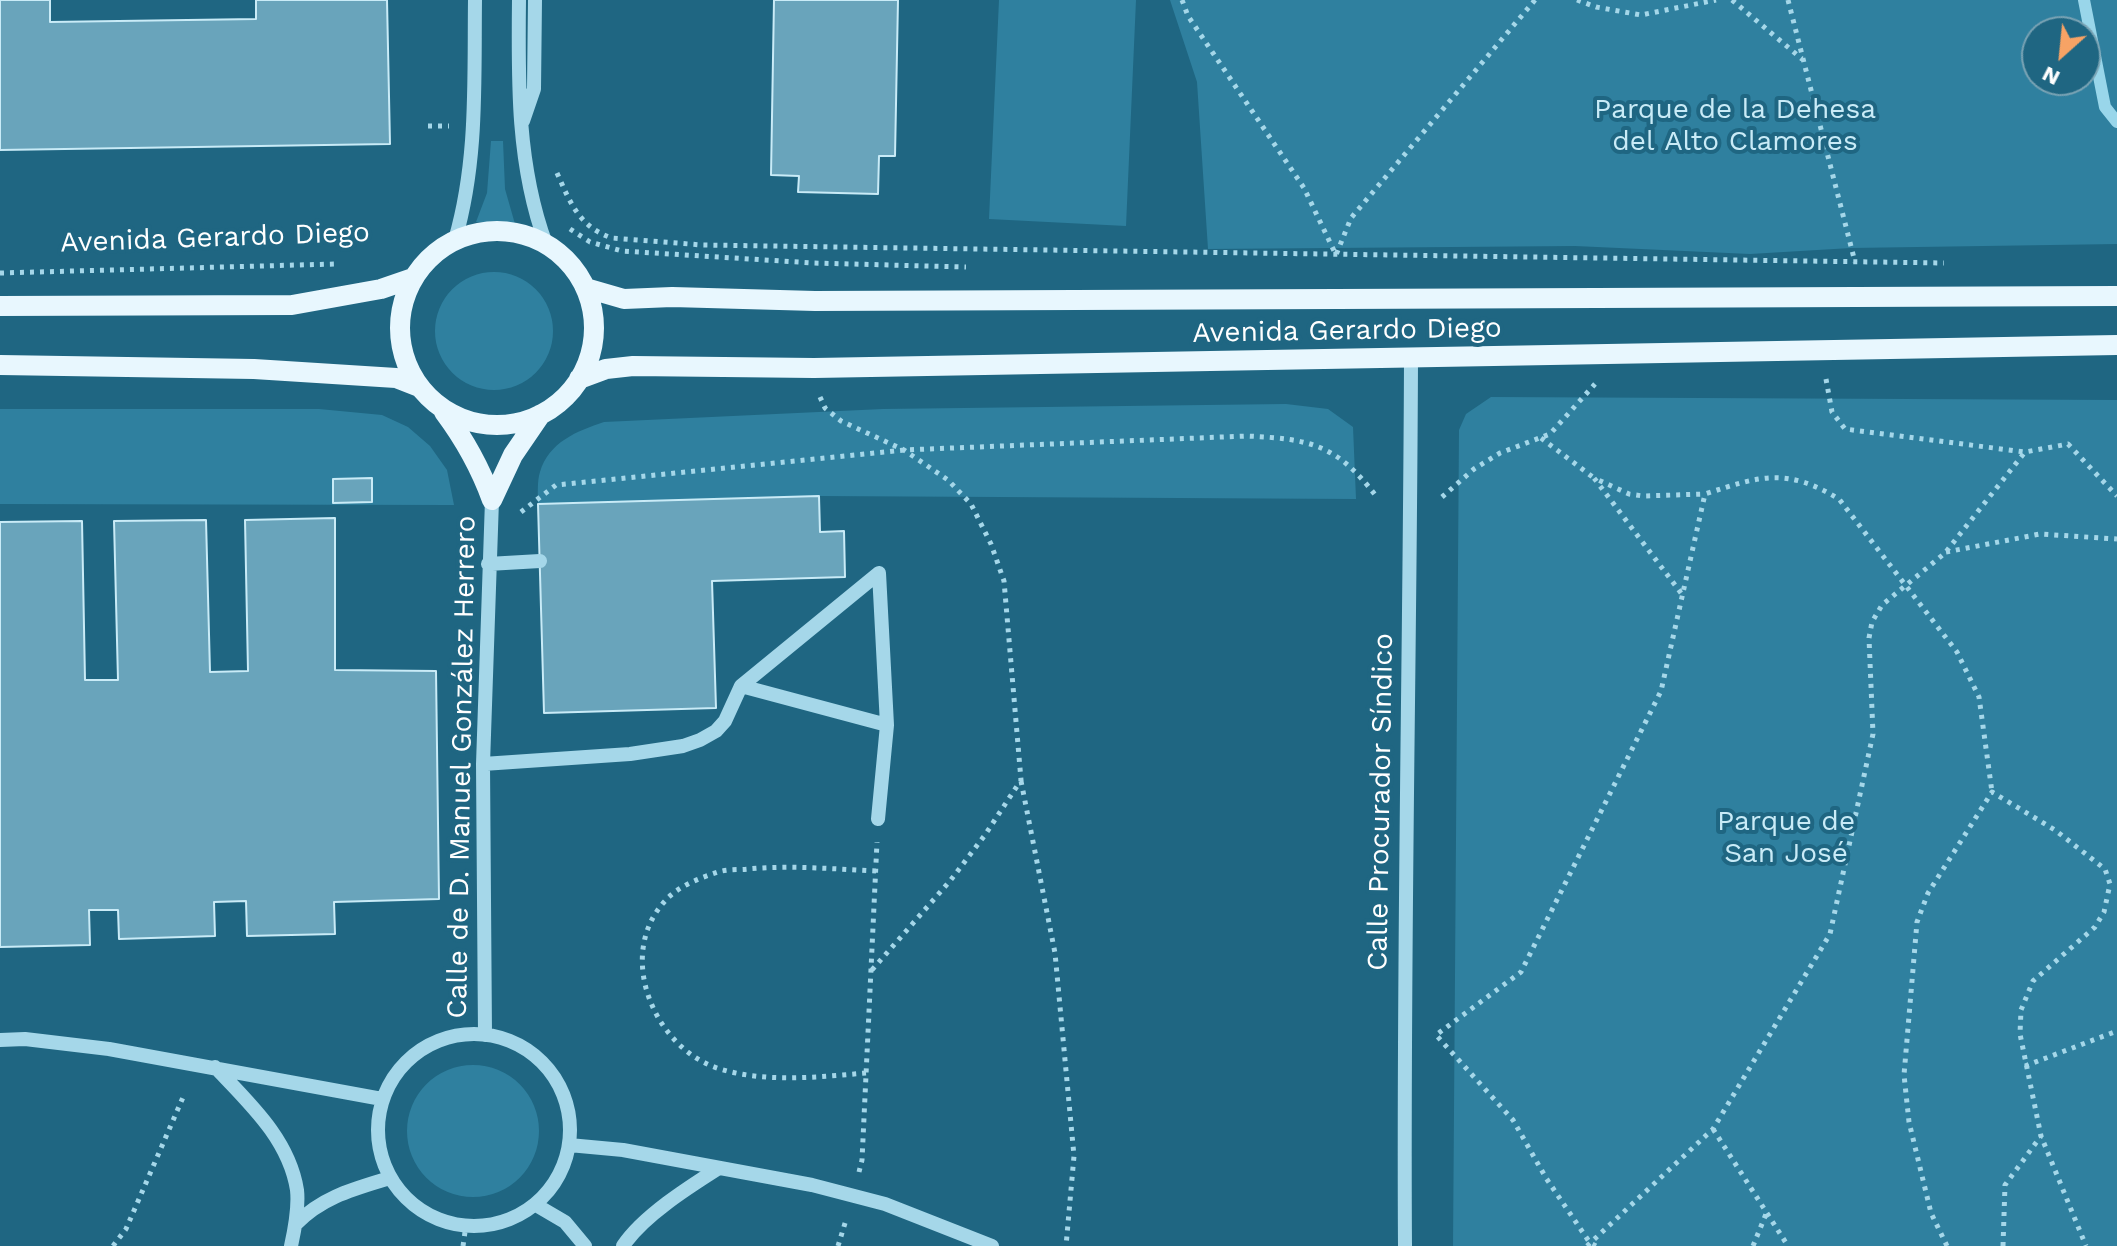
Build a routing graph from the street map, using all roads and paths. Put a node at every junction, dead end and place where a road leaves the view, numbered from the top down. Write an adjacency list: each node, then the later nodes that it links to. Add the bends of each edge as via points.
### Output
1 (475, 0): 14 (street, via 470,176)
2 (519, 0): 11 (street)
3 (535, 0): 11 (street, via 534,89)
4 (1182, 0): 16 (path, via 1304,188)
5 (1535, 0): 16 (path, via 1351,218)
6 (1577, 0): 7 (path, via 1641,15)
7 (1716, 0)
8 (1732, 0): 10 (path)
9 (1788, 0): 10 (path)
10 (1803, 60): 18 (path)
11 (522, 125): 15 (street, via 529,184)
12 (553, 162): 16 (path, via 574,211 612,238 718,246)
13 (564, 220): 17 (path, via 571,231 606,249)
14 (455, 240): 15 (main road, via 501,230); 22 (main road, via 431,255)
15 (546, 244): 23 (main road, via 565,258)
16 (1336, 255): 18 (path)
17 (696, 257)
18 (1855, 262): 19 (path)
19 (1947, 263)
20 (340, 264): 21 (path, Avenida Gerardo Diego)
21 (0, 273)
22 (413, 278): 25 (main road, Avenida Gerardo Diego, via 292,305); 32 (main road, via 400,333)
23 (586, 288): 24 (main road, Avenida Gerardo Diego, via 624,299 759,301); 30 (main road, via 593,342)
24 (2117, 296)
25 (0, 306)
26 (2117, 345): 27 (main road, Avenida Gerardo Diego)
27 (1411, 359): 30 (main road, Avenida Gerardo Diego, via 633,366); 86 (street, Calle Procurador Síndico)
28 (0, 365): 32 (main road, via 254,369 396,378)
29 (1826, 378): 38 (path, via 1832,412 1845,429)
30 (579, 379): 35 (main road)
31 (1595, 384): 36 (path, via 1550,434)
32 (419, 387): 34 (main road)
33 (818, 392): 37 (path, via 825,408 841,421)
34 (439, 406): 35 (main road, via 492,425); 44 (main road, via 463,437)
35 (541, 414): 44 (main road, via 513,455)
36 (1540, 437): 39 (path); 43 (path, via 1500,453)
37 (904, 450): 41 (path, via 1294,438 1322,447 1357,471); 45 (path, via 556,485); 55 (path, via 948,480 971,504 1004,581)
38 (2025, 452): 42 (path, via 2068,444); 47 (path)
39 (1594, 478): 40 (path, via 1629,494); 51 (path)
40 (1705, 494): 50 (path, via 1774,475 1813,483 1839,499); 51 (path)
41 (1376, 496)
42 (2117, 496)
43 (1442, 497)
44 (492, 500): 49 (street, Calle de D. Manuel González Herrero)
45 (517, 515)
46 (2117, 539): 47 (path, via 2040,534)
47 (1945, 553): 50 (path)
48 (540, 561): 49 (street)
49 (488, 564): 54 (street, Calle de D. Manuel González Herrero)
50 (1905, 585): 56 (path, via 1957,652 1979,697); 68 (path, via 1872,622 1873,734 1830,934)
51 (1682, 594): 78 (path, via 1661,691 1521,972 1436,1035 1513,1120)
52 (741, 686): 53 (street); 53 (street, via 879,573); 54 (street, via 716,731 683,746)
53 (887, 725): 57 (street)
54 (483, 764): 61 (street, Calle de D. Manuel González Herrero)
55 (1021, 780): 59 (path, via 950,881); 85 (path, via 1055,953 1074,1156)
56 (1992, 792): 63 (path, via 2068,840 2105,869 2110,884 2095,927 2033,981 2021,1010); 89 (path, via 1928,893 1917,922 1904,1075 1927,1198)
57 (878, 819): 58 (path)
58 (876, 871): 59 (path); 65 (path, via 784,866 722,871 685,885 665,901 648,927 642,951 652,1006 692,1055 719,1069 751,1075)
59 (871, 971): 65 (path)
60 (2117, 1031): 63 (path)
61 (485, 1035): 67 (street, via 434,1042 412,1056); 70 (street, via 521,1047 551,1072 564,1094)
62 (0, 1040): 64 (street, via 64,1042)
63 (2025, 1066): 69 (path)
64 (215, 1067): 67 (street); 76 (street, via 282,1146 297,1192)
65 (866, 1073): 73 (path, via 862,1160)
66 (184, 1095): 79 (path, via 126,1229)
67 (382, 1099): 72 (street, via 377,1125)
68 (1713, 1129): 75 (path); 78 (path)
69 (2041, 1136): 90 (path, via 2005,1185); 91 (path)
70 (569, 1145): 71 (street); 74 (street, via 563,1168)
71 (719, 1168): 73 (street); 83 (street, via 672,1201)
72 (390, 1178): 76 (street, via 335,1194); 77 (street, via 407,1200 430,1216)
73 (853, 1194): 84 (street)
74 (536, 1205): 77 (street, via 512,1219); 82 (street, via 565,1222)
75 (1766, 1213): 87 (path); 88 (path)
76 (296, 1224): 80 (street)
77 (466, 1225): 81 (path)
78 (1591, 1245)
79 (113, 1246)
80 (291, 1246)
81 (463, 1246)
82 (585, 1246)
83 (623, 1246)
84 (992, 1246)
85 (1066, 1246)
86 (1405, 1246)
87 (1753, 1246)
88 (1788, 1246)
89 (1947, 1246)
90 (2003, 1246)
91 (2086, 1246)

